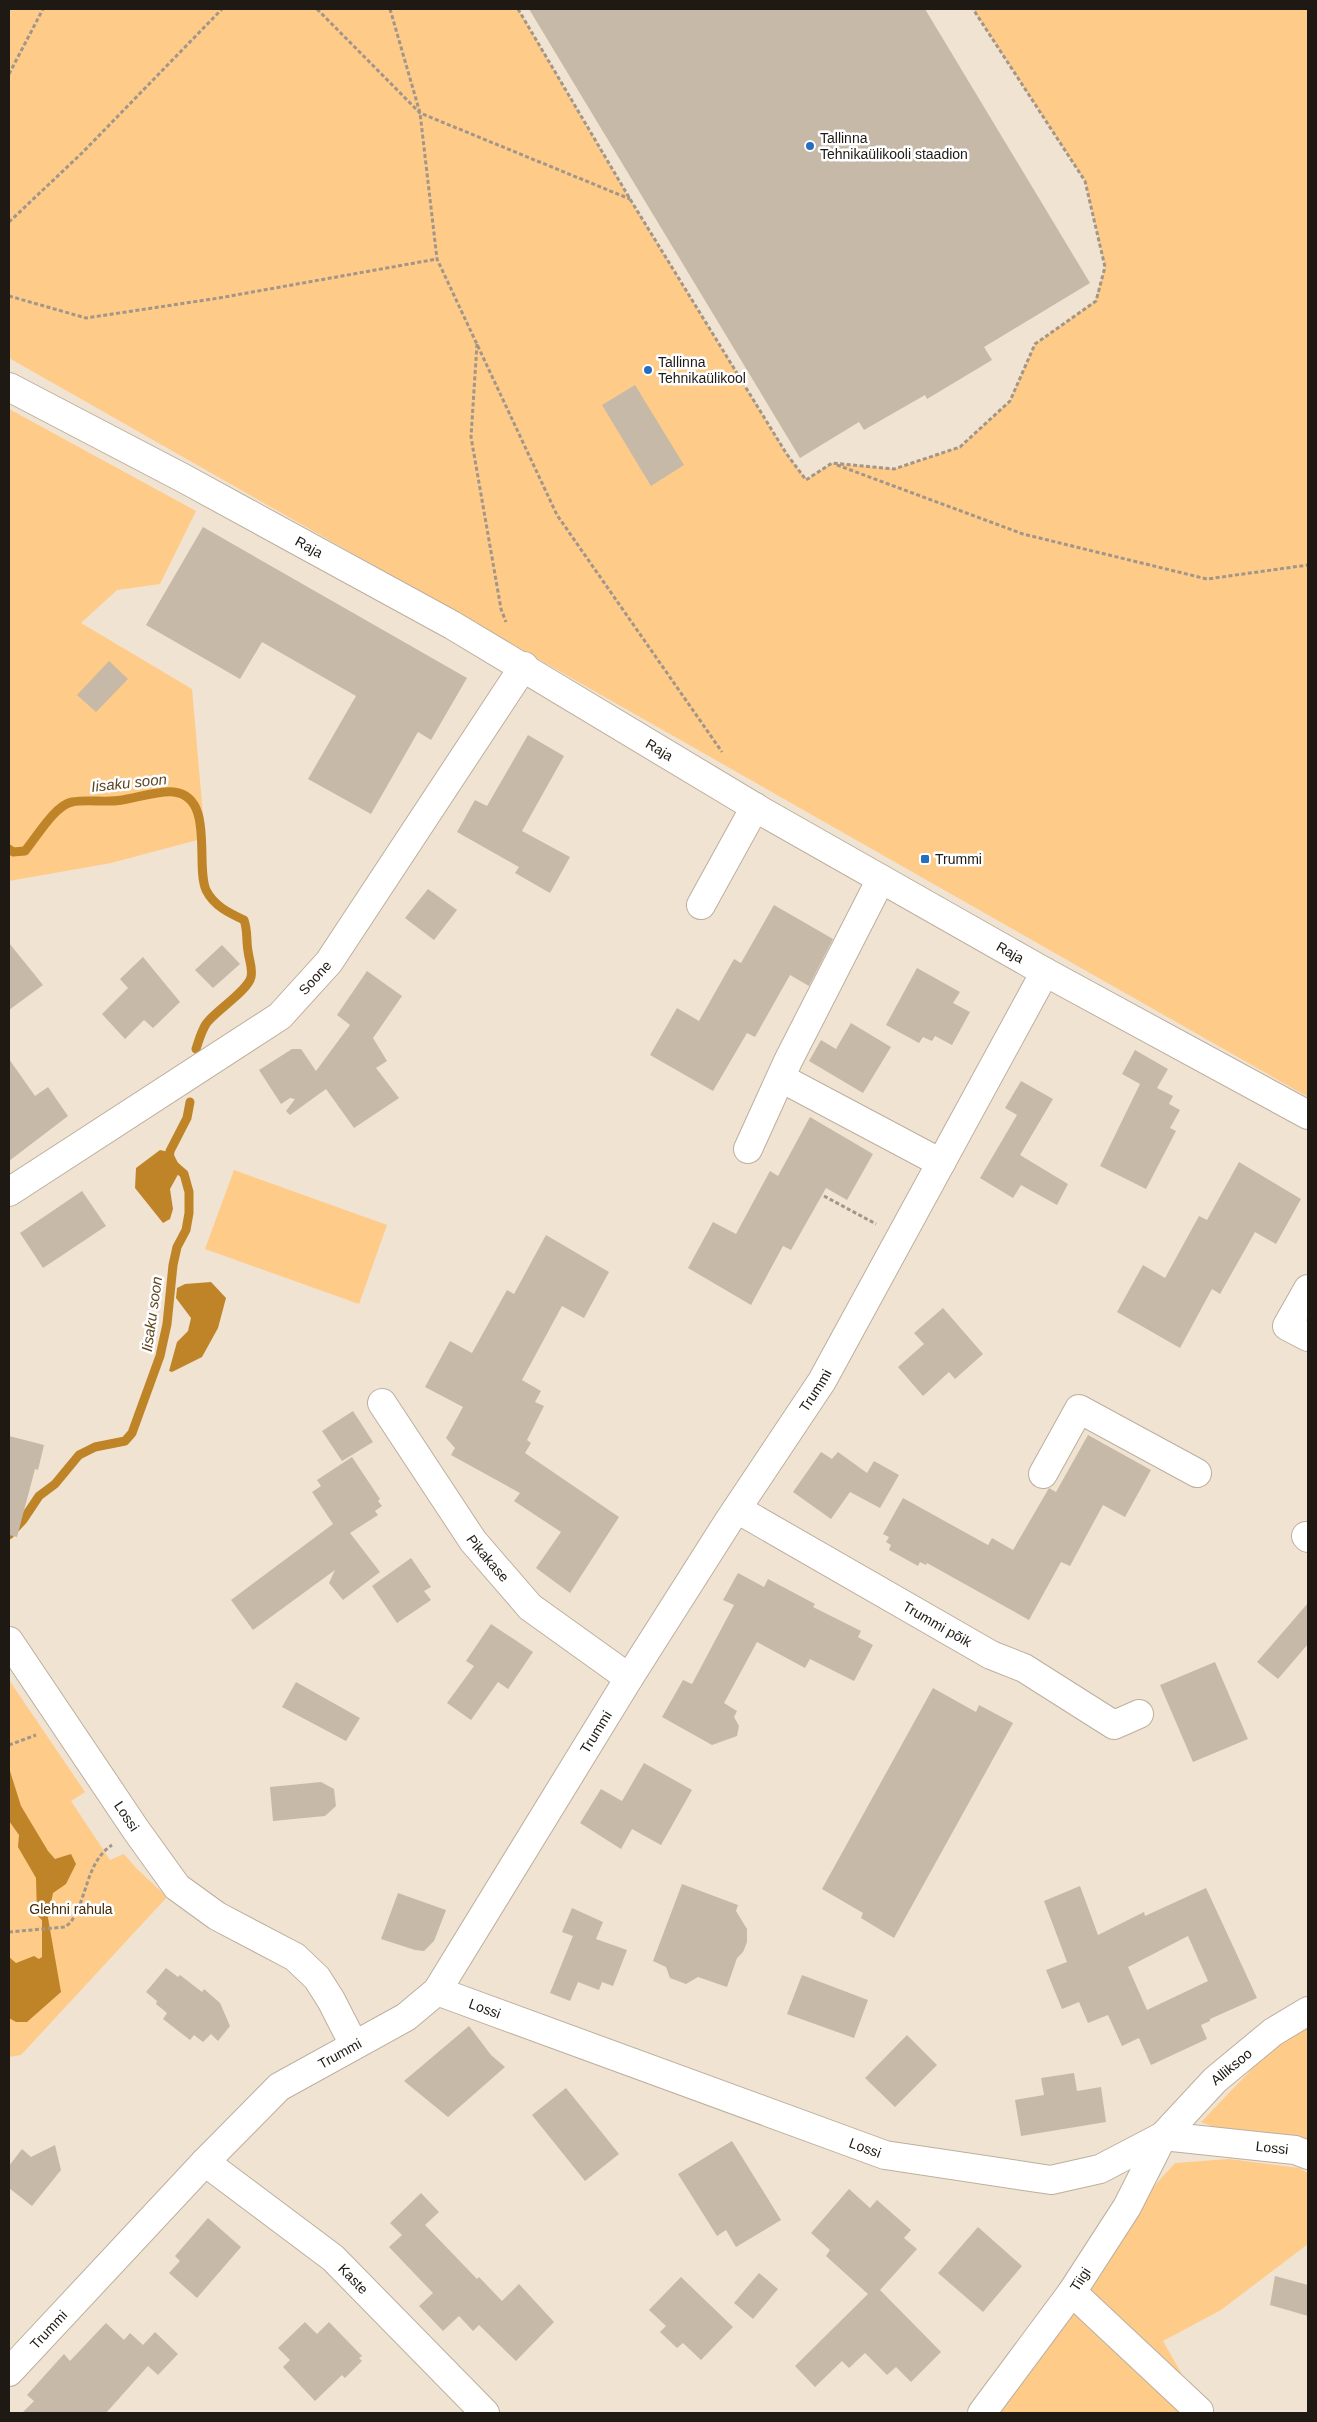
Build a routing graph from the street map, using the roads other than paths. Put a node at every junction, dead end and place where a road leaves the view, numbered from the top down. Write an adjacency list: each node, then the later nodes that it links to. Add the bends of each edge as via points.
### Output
1 (9, 387): 2 (street, Raja, via 183,478)
2 (524, 666): 3 (street, Raja); 11 (street, Soone, via 329,962 280,1016)
3 (755, 807): 4 (street, Raja); 5 (street)
4 (881, 879): 6 (street, Raja); 7 (street)
5 (701, 905)
6 (1045, 972): 8 (street, Raja); 10 (street, Trummi)
7 (781, 1078): 9 (street); 10 (street)
8 (1308, 1115)
9 (748, 1149)
10 (942, 1163): 17 (street, Trummi, via 822,1381)
11 (9, 1192)
12 (1308, 1289): 13 (street, via 1287,1326)
13 (1308, 1337)
14 (382, 1403): 19 (street, Pikakase, via 473,1541 530,1607)
15 (1197, 1473): 16 (street, via 1080,1409)
16 (1043, 1474)
17 (737, 1509): 19 (street, Trummi); 20 (street, Trummi põik, via 991,1655 1024,1668 1114,1725)
18 (9, 1641): 23 (street, Lossi, via 177,1887 216,1916 295,1957 317,1978)
19 (629, 1678): 21 (street, Trummi)
20 (1139, 1714)
21 (437, 1991): 23 (street, Trummi, via 406,2017); 24 (street, Lossi, via 885,2155 1051,2180 1100,2169)
22 (1308, 2011): 24 (street, Alliksoo, via 1273,2032 1215,2080)
23 (354, 2045): 26 (street, Trummi, via 279,2087)
24 (1163, 2136): 25 (street, Lossi, via 1295,2150); 27 (street, Tiigi, via 1128,2207)
25 (1308, 2155)
26 (205, 2162): 28 (street, Trummi); 30 (street, Kaste, via 333,2258)
27 (1072, 2292): 29 (street); 31 (street, Tiigi)
28 (9, 2372)
29 (1199, 2411)
30 (485, 2413)
31 (982, 2413)

